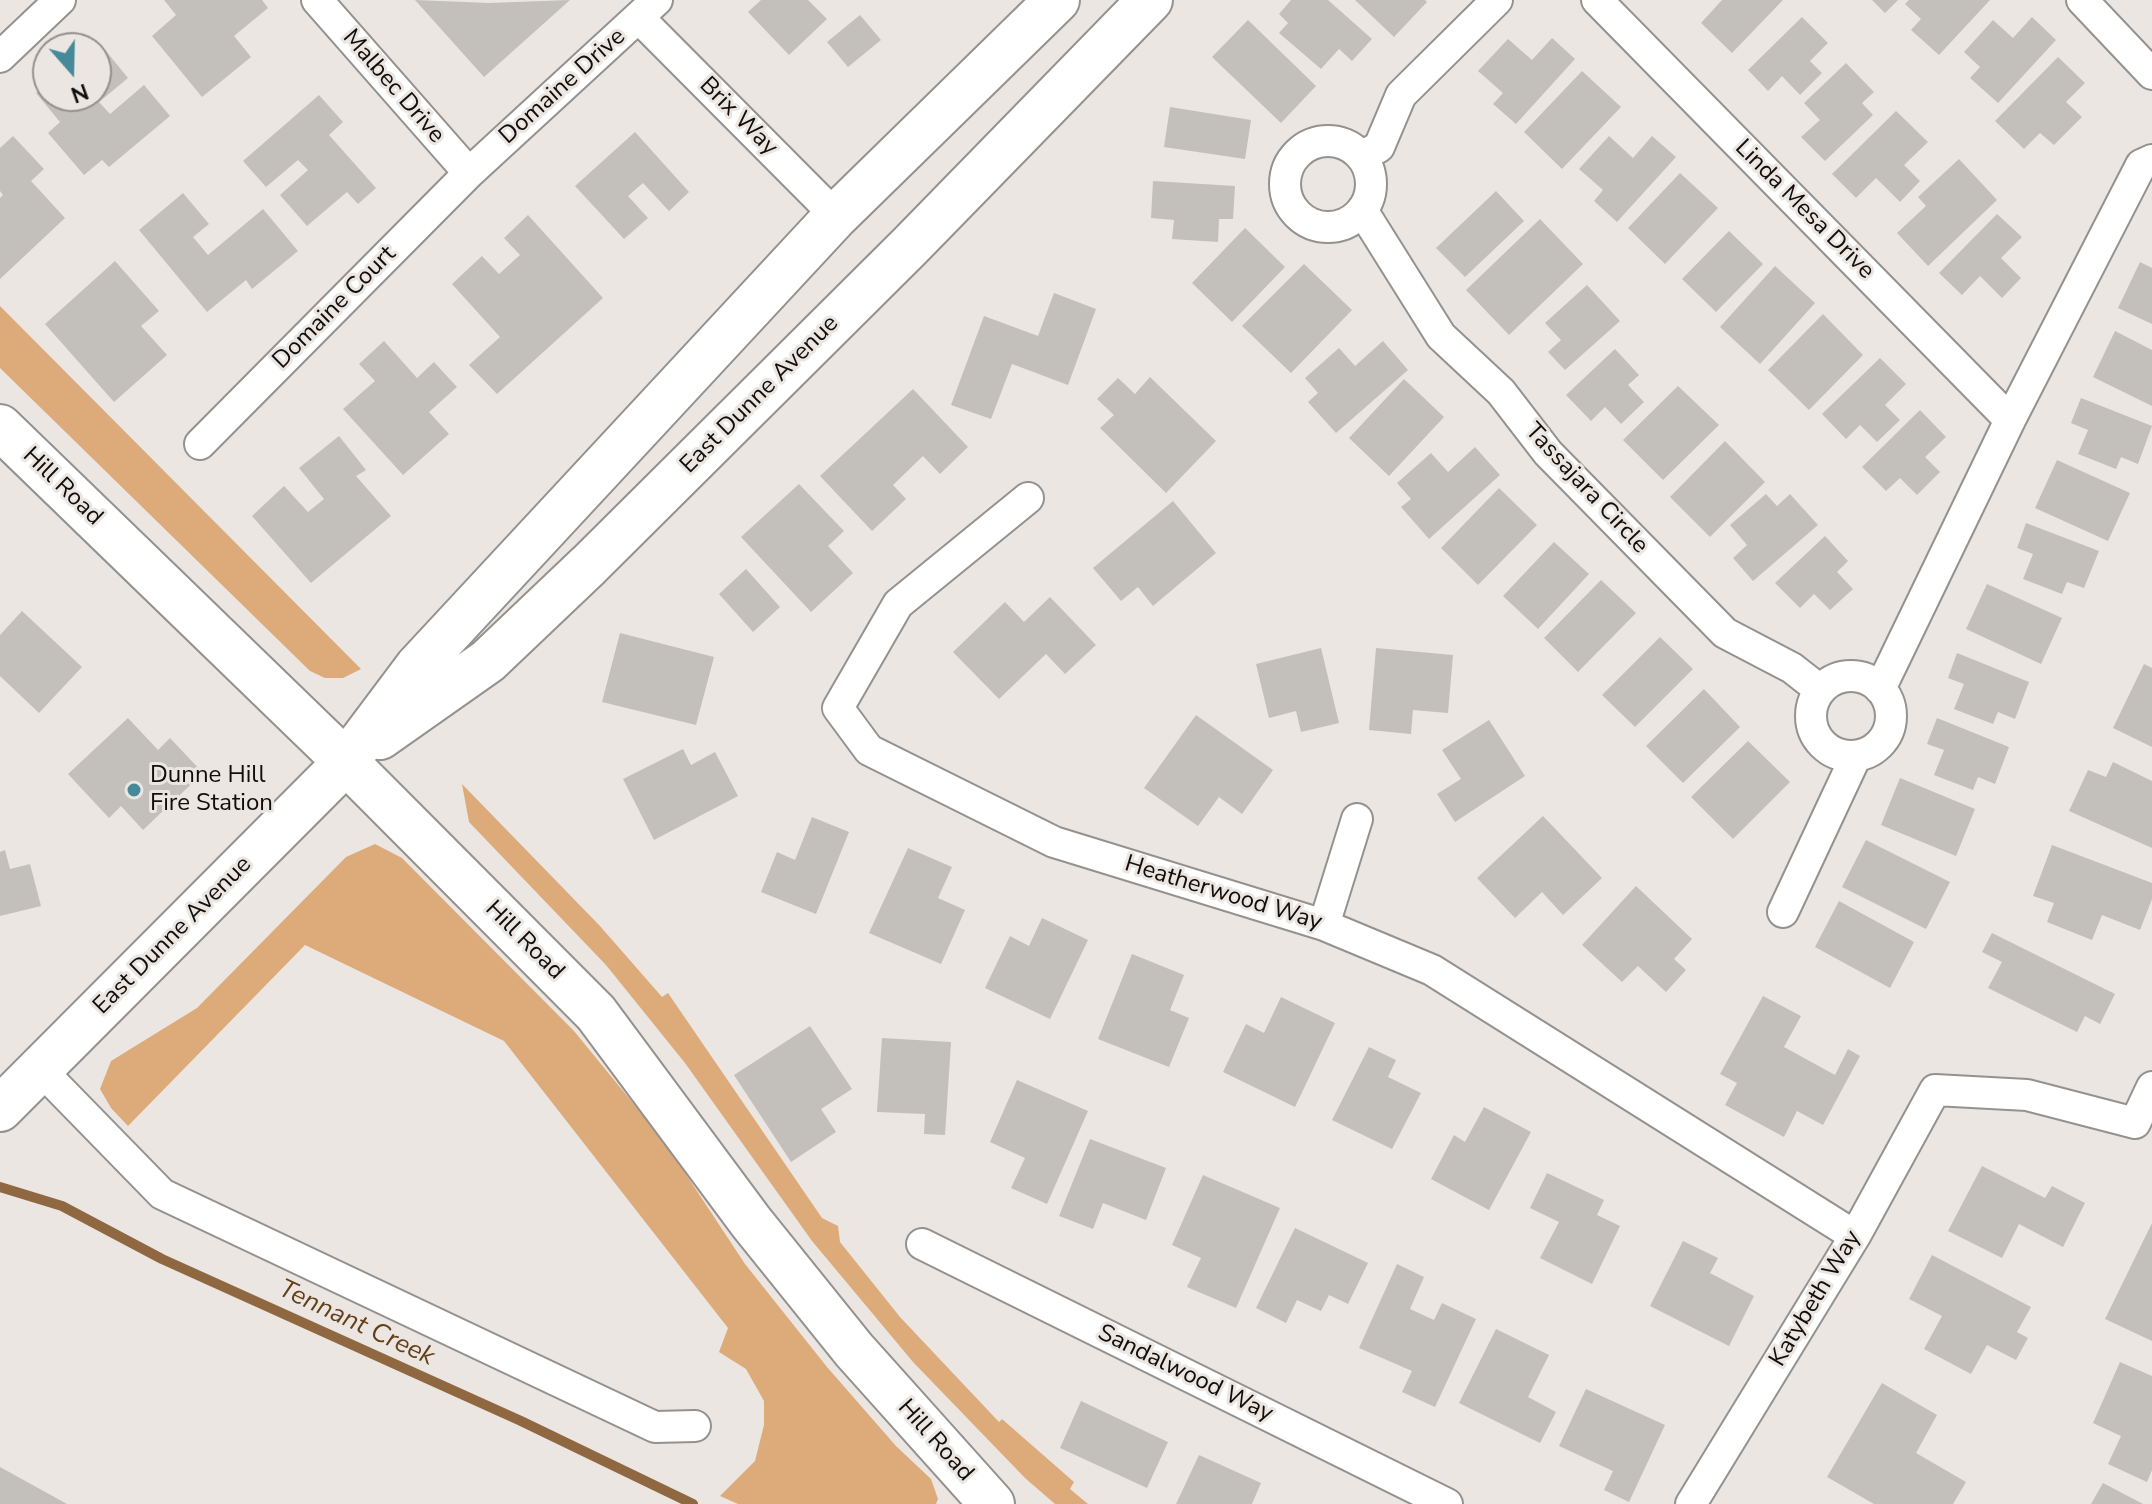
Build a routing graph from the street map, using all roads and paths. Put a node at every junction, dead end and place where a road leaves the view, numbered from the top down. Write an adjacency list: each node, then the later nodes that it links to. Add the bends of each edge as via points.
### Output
1 (60, 0): 9 (street)
2 (317, 0): 13 (street, Malbec Drive)
3 (1057, 0): 15 (main road, East Dunne Avenue)
4 (1150, 0): 23 (main road, East Dunne Avenue, via 910,246 499,651)
5 (1497, 0): 11 (street, via 1401,95 1379,147)
6 (1597, 0): 16 (street, Linda Mesa Drive)
7 (2082, 0): 10 (street)
8 (648, 9): 13 (street, Domaine Drive); 15 (street, Brix Way)
9 (0, 57)
10 (2152, 74)
11 (1362, 156): 14 (street, via 1371,186); 14 (street, via 1332,140 1317,142 1293,158 1284,184 1294,211 1321,226 1340,225)
12 (2152, 160): 16 (street, via 2141,165)
13 (469, 173): 18 (street, Domaine Court)
14 (1362, 210): 21 (street, Tassajara Circle, via 1441,336 1501,392 1548,453 1725,633 1792,668)
15 (836, 216): 23 (main road, East Dunne Avenue, via 418,666)
16 (2010, 420): 20 (street)
17 (0, 427): 23 (main road, Hill Road)
18 (200, 444)
19 (1028, 498): 26 (street, Heatherwood Way, via 898,604 838,708 869,750 1054,842)
20 (1880, 689): 21 (street, via 1857,676 1831,681); 22 (street, via 1888,700 1887,733 1869,752)
21 (1820, 690): 22 (street, via 1812,706 1816,735 1828,749)
22 (1856, 756): 25 (street)
23 (346, 762): 27 (main road, East Dunne Avenue); 34 (main road, Hill Road, via 596,1013 835,1327)
24 (1357, 819): 26 (street)
25 (1783, 912)
26 (1324, 925): 31 (street, Heatherwood Way, via 1432,970)
27 (41, 1070): 29 (main road, East Dunne Avenue); 33 (street, via 162,1194 655,1427)
28 (2152, 1087): 30 (street)
29 (0, 1109)
30 (2144, 1126): 31 (street, Katybeth Way, via 2027,1095 1935,1090)
31 (1855, 1236): 36 (street, Katybeth Way)
32 (922, 1244): 35 (street, Sandalwood Way)
33 (695, 1426)
34 (992, 1504)
35 (1447, 1504)
36 (1691, 1504)

